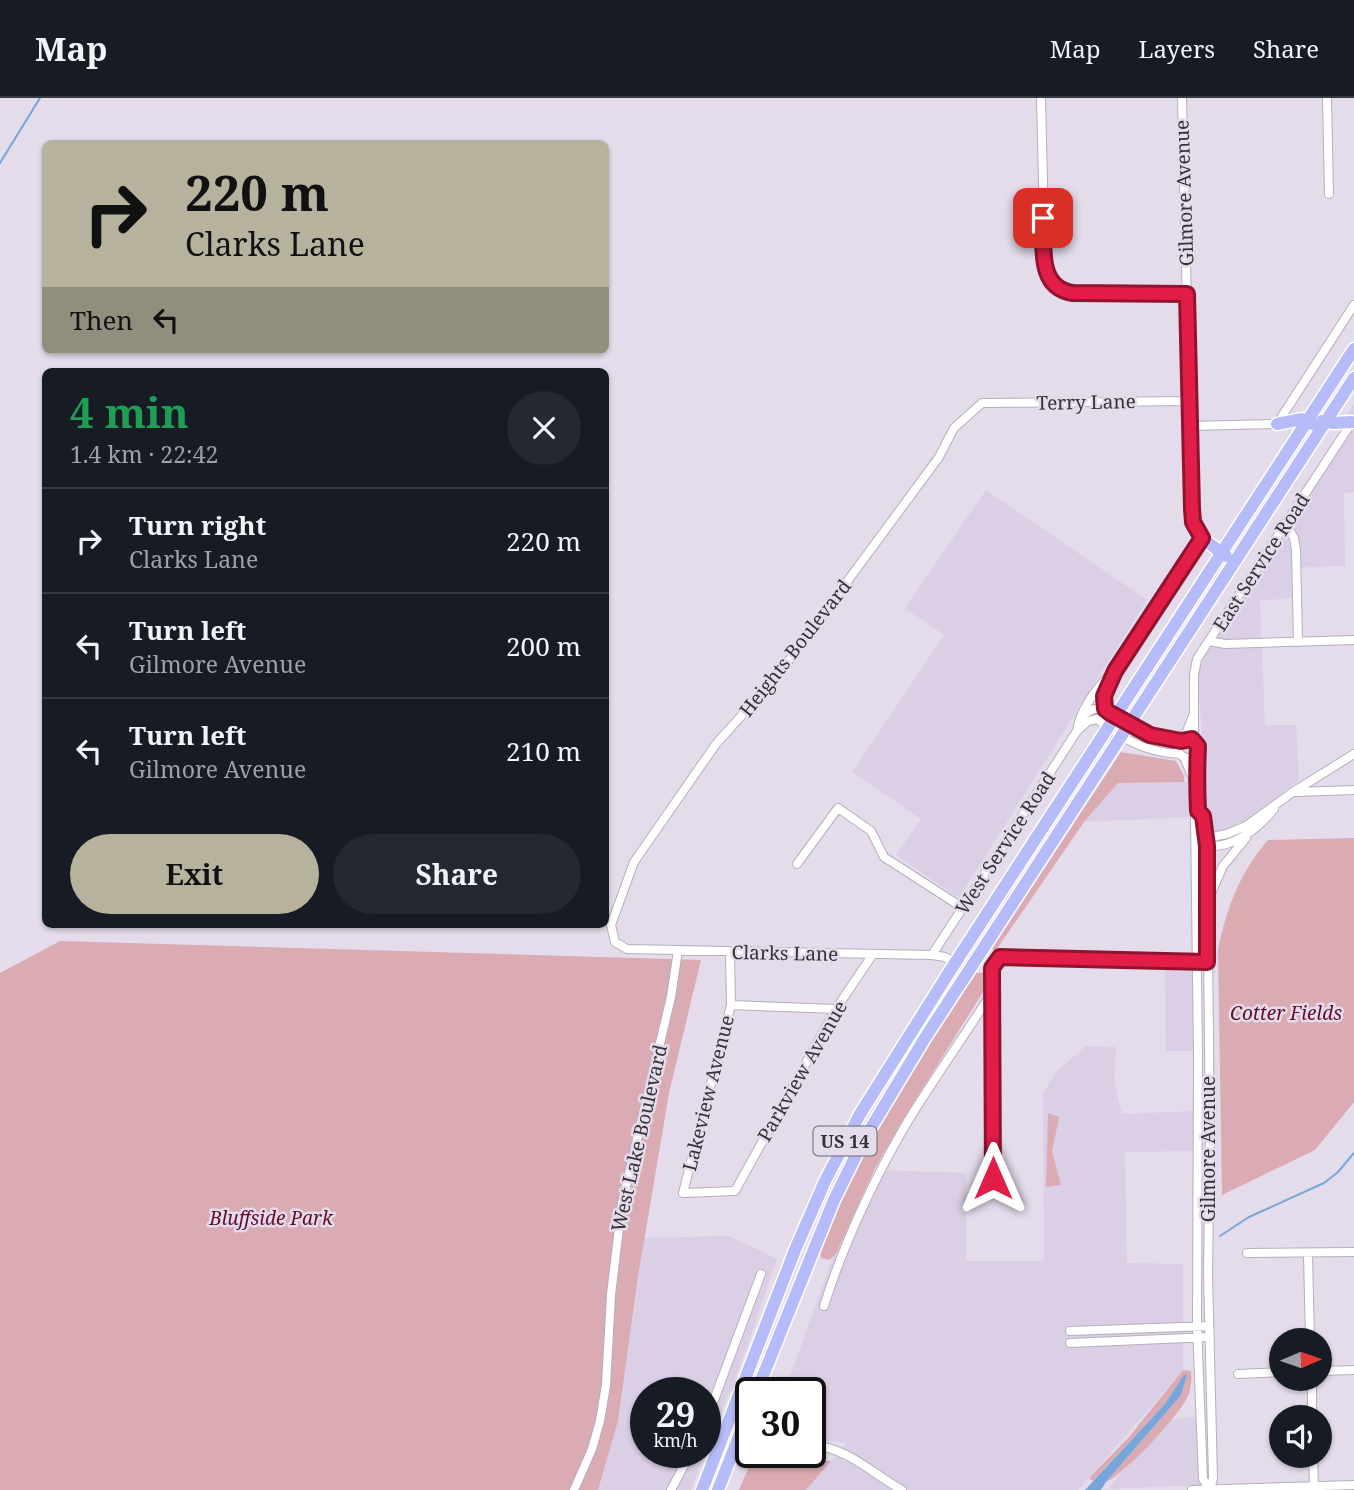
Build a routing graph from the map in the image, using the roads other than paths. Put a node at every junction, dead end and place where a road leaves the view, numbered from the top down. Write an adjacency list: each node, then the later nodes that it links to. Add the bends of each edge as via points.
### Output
1 (1041, 98): 5 (street, via 1045,266 1052,283 1073,293)
2 (1182, 98): 5 (street, Gilmore Avenue)
3 (1327, 98): 4 (street)
4 (1329, 194)
5 (1187, 294): 11 (street, Gilmore Avenue)
6 (1354, 305): 16 (street)
7 (1354, 349): 10 (highway)
8 (1354, 378): 9 (highway, US 14)
9 (1342, 396): 14 (highway, via 1340,414); 15 (highway, US 14)
10 (1320, 400): 13 (highway); 15 (highway, via 1319,416)
11 (1190, 401): 12 (street, Terry Lane); 17 (street, Gilmore Avenue)
12 (982, 403): 54 (street, Heights Boulevard, via 954,428 939,457 883,533 779,674 716,744 634,862 611,925)
13 (1308, 420): 16 (highway); 18 (highway); 19 (highway, via 1314,426)
14 (1353, 421): 15 (highway); 20 (street, East Service Road)
15 (1325, 423): 19 (highway, US 14)
16 (1277, 424): 17 (street); 18 (highway, via 1292,430)
17 (1191, 426): 22 (street, Gilmore Avenue, via 1192,517)
18 (1293, 441): 21 (highway)
19 (1312, 442): 24 (highway, US 14)
20 (1286, 524): 28 (street, East Service Road); 29 (street, via 1296,550)
21 (1234, 533): 23 (highway, US 14); 24 (highway, via 1231,548)
22 (1202, 538): 23 (highway); 25 (highway); 30 (street, West Service Road)
23 (1222, 552): 25 (highway, US 14); 26 (highway)
24 (1237, 556): 26 (highway, US 14)
25 (1213, 565): 31 (highway, US 14)
26 (1229, 569): 34 (highway, US 14)
27 (1354, 640): 29 (street)
28 (1209, 641): 29 (street); 33 (street, East Service Road, via 1196,664)
29 (1298, 642)
30 (1115, 671): 31 (street, West Service Road, via 1104,696); 32 (street, West Service Road)
31 (1110, 712): 32 (street, via 1094,709); 34 (street); 35 (highway, US 14)
32 (1084, 714): 36 (street, West Service Road)
33 (1194, 714): 38 (street, East Service Road); 39 (street, East Service Road)
34 (1128, 724): 37 (highway, US 14); 38 (street, via 1150,735)
35 (1108, 728): 36 (street, via 1092,719); 37 (street); 61 (highway, US 14)
36 (1077, 731): 53 (street, West Service Road)
37 (1121, 737): 42 (street, via 1150,750); 62 (highway, US 14)
38 (1183, 740): 39 (street); 42 (street, Gilmore Avenue, via 1179,746)
39 (1194, 740): 41 (street, Gilmore Avenue)
40 (1354, 754): 45 (street)
41 (1196, 755): 42 (street); 43 (street, Gilmore Avenue)
42 (1182, 756): 43 (street, Gilmore Avenue)
43 (1195, 783): 47 (street, Gilmore Avenue)
44 (1354, 790): 45 (street)
45 (1293, 792): 46 (street)
46 (1278, 803): 48 (street); 49 (street, via 1235,831)
47 (1198, 811): 49 (street, Gilmore Avenue); 50 (street, Gilmore Avenue)
48 (1254, 830): 49 (street, via 1229,843); 52 (street, via 1223,866)
49 (1207, 841): 50 (street); 52 (street, Gilmore Avenue)
50 (1196, 843): 59 (street, Gilmore Avenue)
51 (797, 864): 53 (street, via 838,808 871,831 884,857)
52 (1207, 904): 60 (street, Gilmore Avenue)
53 (963, 908): 58 (street, West Service Road)
54 (615, 942): 55 (street, Clarks Lane, via 627,949)
55 (678, 950): 56 (street, Clarks Lane); 95 (street, West Lake Boulevard, via 622,1203 600,1422)
56 (730, 952): 57 (street, Clarks Lane); 64 (street, Lakeview Avenue)
57 (873, 954): 58 (street, Clarks Lane); 65 (street, Parkview Avenue)
58 (932, 955): 61 (street, Clarks Lane)
59 (1197, 962): 60 (street); 63 (street, via 1000,957 992,968); 73 (street, Gilmore Avenue)
60 (1207, 962): 74 (street, Gilmore Avenue)
61 (955, 963): 62 (highway); 87 (highway, US 14, via 860,1114 825,1181)
62 (958, 989): 84 (highway, US 14, via 847,1172)
63 (992, 991): 66 (street); 72 (street, via 879,1173)
64 (731, 1005): 65 (street); 67 (street, Lakeview Avenue, via 683,1193)
65 (836, 1009): 67 (street, Parkview Avenue)
66 (993, 1178)
67 (735, 1191)
68 (1354, 1252): 70 (street)
69 (1247, 1253): 70 (street)
70 (1308, 1254): 75 (street)
71 (761, 1274): 85 (street)
72 (824, 1306)
73 (1197, 1326): 74 (street); 76 (street); 78 (street, Gilmore Avenue)
74 (1209, 1326): 77 (street, Gilmore Avenue)
75 (1310, 1328)
76 (1070, 1331)
77 (1210, 1337): 78 (street); 101 (street, Gilmore Avenue)
78 (1197, 1338): 79 (street); 101 (street, Gilmore Avenue, via 1203,1479)
79 (1070, 1343)
80 (1354, 1370): 81 (street)
81 (1332, 1371)
82 (1269, 1373): 83 (street)
83 (1238, 1374)
84 (762, 1377)
85 (721, 1382)
86 (721, 1427): 87 (street)
87 (726, 1429): 88 (street); 97 (highway, US 14)
88 (735, 1432)
89 (826, 1448): 99 (street, via 851,1456)
90 (735, 1457): 98 (highway)
91 (683, 1468): 96 (street)
92 (1313, 1468): 94 (street)
93 (1354, 1485): 94 (street)
94 (1314, 1488): 101 (street)
95 (574, 1490)
96 (671, 1490)
97 (702, 1490)
98 (718, 1490)
99 (902, 1490)
100 (1192, 1490): 101 (street)
101 (1210, 1490)

